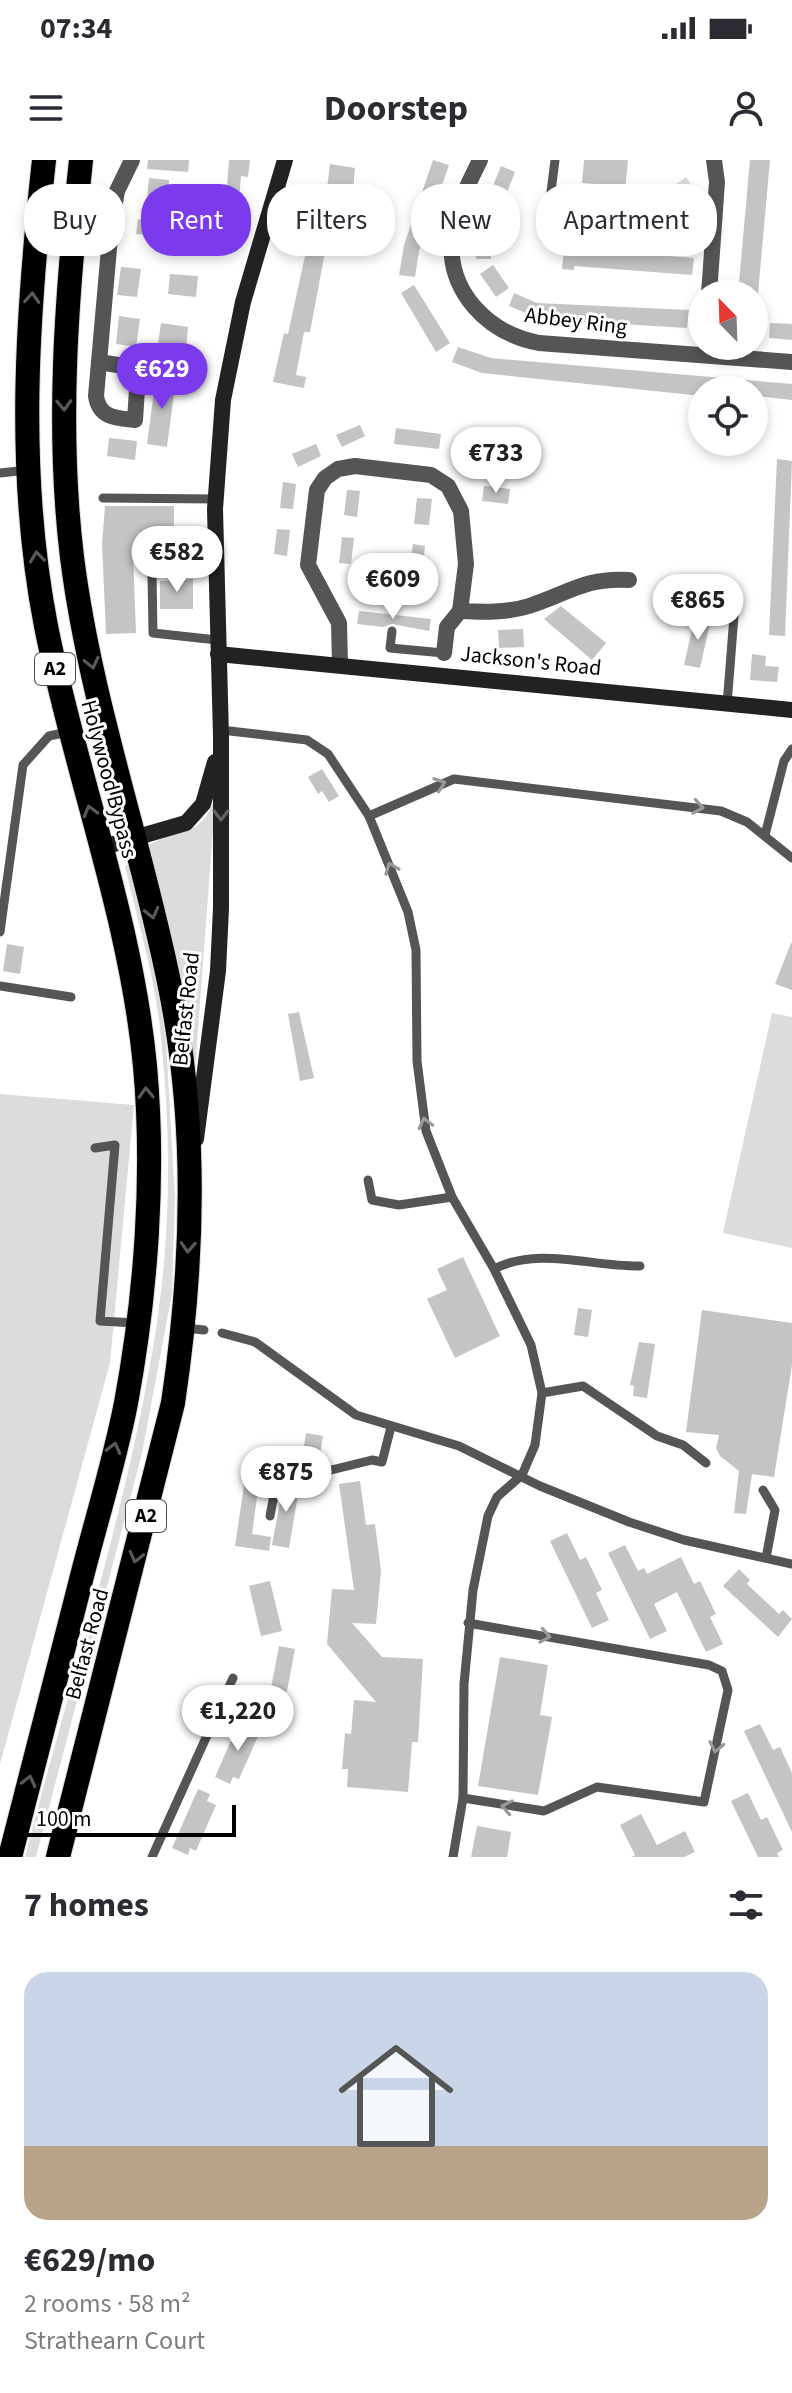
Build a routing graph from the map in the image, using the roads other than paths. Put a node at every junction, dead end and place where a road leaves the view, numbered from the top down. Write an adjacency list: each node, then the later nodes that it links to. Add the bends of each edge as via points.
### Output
1 (44, 160): 16 (highway, Holywood Bypass / A2, one-way to 1, via 25,394)
2 (81, 160): 35 (highway, Holywood Bypass / A2, one-way to 35, via 63,375 66,488 85,634)
3 (132, 160): 14 (street, via 117,191 111,226)
4 (285, 160): 19 (main road, Belfast Road, via 243,302 223,400)
5 (480, 160): 12 (street, Abbey Ring, via 454,220 451,249 462,291 489,323 539,343)
6 (555, 160): 8 (lane)
7 (714, 160): 9 (street)
8 (552, 184)
9 (717, 184)
10 (711, 256): 11 (street)
11 (710, 280)
12 (688, 350)
13 (768, 359): 15 (street, Abbey Ring)
14 (99, 362)
15 (792, 362)
16 (29, 470): 17 (lane); 30 (highway, Holywood Bypass / A2, one-way to 16, via 45,620)
17 (0, 473)
18 (103, 498): 19 (lane)
19 (216, 499): 20 (main road, Belfast Road)
20 (216, 570): 25 (main road, Belfast Road); 25 (lane, via 152,574 150,583 153,633)
21 (629, 580): 22 (street, via 603,578 527,607)
22 (460, 611): 26 (street, via 447,627); 27 (street, via 466,564 461,511 448,486 431,475 355,466 338,469 317,490 308,565 339,623)
23 (734, 616): 28 (lane)
24 (392, 631): 26 (lane, via 390,648)
25 (218, 647): 27 (main road, Jackson's Road); 31 (main road, Belfast Road)
26 (444, 653)
27 (340, 664): 28 (main road, Jackson's Road)
28 (727, 705): 29 (main road, Jackson's Road)
29 (792, 710)
30 (68, 732): 36 (highway, Holywood Bypass / A2, one-way to 30); 38 (lane, via 49,736 23,765)
31 (221, 734): 33 (lane, via 307,740 328,754); 35 (main road, via 203,804 194,817 177,827); 42 (main road, Belfast Road, one-way to 42, via 218,971)
32 (792, 749): 34 (lane, via 784,761)
33 (369, 816): 34 (lane, one-way to 34, via 454,779 699,807 734,817); 45 (lane, one-way to 33, via 420,1103 408,912)
34 (765, 835): 37 (lane)
35 (133, 837): 36 (main road); 42 (highway, Holywood Bypass / A2, one-way to 42, via 182,1056)
36 (100, 848): 43 (highway, Holywood Bypass / A2, one-way to 36, via 145,1067 136,1004)
37 (792, 858)
38 (0, 932)
39 (0, 986): 40 (lane)
40 (71, 997)
41 (95, 1148): 48 (lane, via 115,1145 100,1321)
42 (192, 1169): 62 (highway, Belfast Road / A2, one-way to 62, via 194,1329)
43 (148, 1171): 48 (highway, Belfast Road / A2)
44 (368, 1180): 45 (lane, via 372,1200 399,1205)
45 (452, 1197): 47 (lane)
46 (640, 1266): 47 (lane, via 607,1267 539,1256)
47 (494, 1269): 50 (lane, via 531,1345)
48 (136, 1323): 61 (highway, Belfast Road / A2, one-way to 48, via 126,1403)
49 (222, 1333): 51 (lane, via 255,1342 356,1415)
50 (542, 1393): 52 (lane, via 583,1386); 53 (lane, via 535,1445)
51 (391, 1427): 53 (lane, via 459,1446); 55 (lane, via 382,1462 319,1473 279,1468)
52 (706, 1463)
53 (522, 1475): 56 (lane, via 629,1522); 58 (lane, via 497,1497 488,1516)
54 (763, 1490): 56 (lane, via 775,1510)
55 (270, 1516)
56 (766, 1558): 57 (lane)
57 (792, 1564)
58 (468, 1623): 60 (lane); 60 (lane, one-way to 60, via 709,1665 722,1671 728,1690 704,1802 597,1787 544,1811)
59 (233, 1678): 63 (lane)
60 (463, 1798): 64 (lane)
61 (10, 1857)
62 (58, 1857)
63 (152, 1857)
64 (453, 1857)

